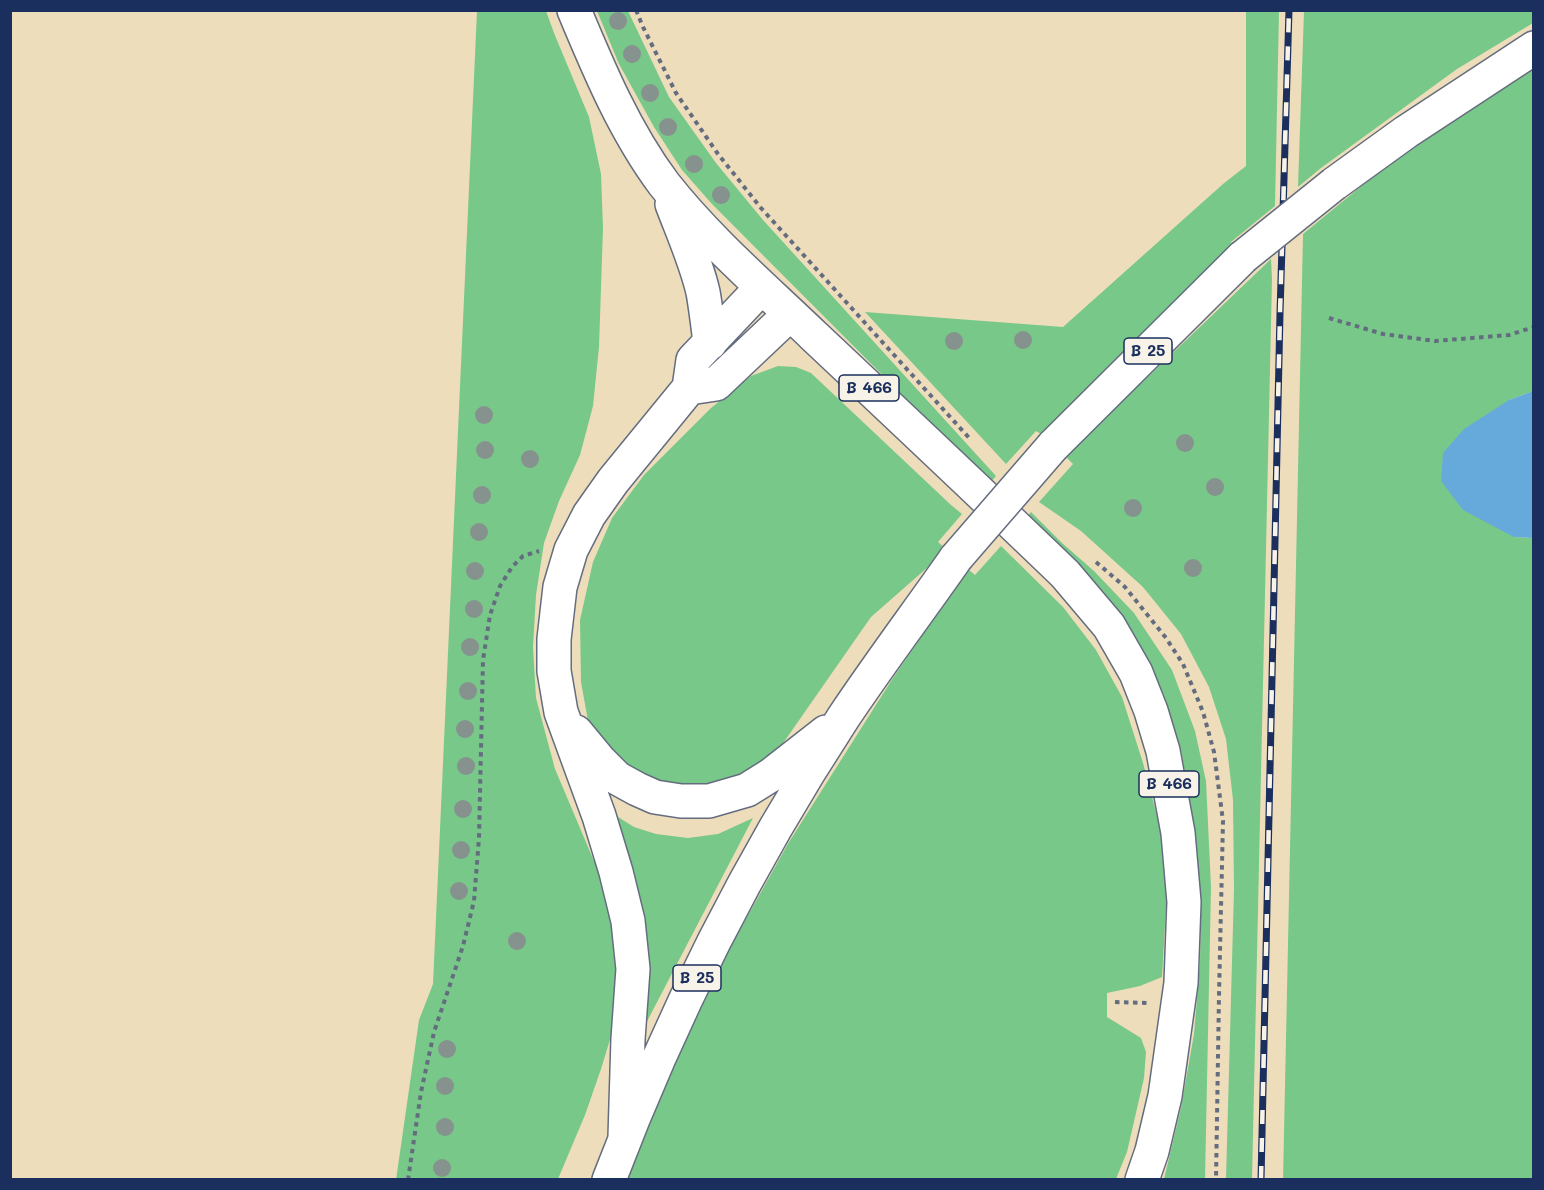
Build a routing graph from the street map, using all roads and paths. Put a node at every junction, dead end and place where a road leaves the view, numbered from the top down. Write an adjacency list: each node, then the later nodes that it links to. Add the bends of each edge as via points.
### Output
1 (574, 10): 4 (main road, B 466, via 612,95)
2 (636, 10): 11 (path, via 676,93 718,154 761,208)
3 (1533, 48): 16 (main road, B 25, bridge, via 1406,132 1243,257 1053,446 956,558)
4 (664, 183): 5 (main road, B 466); 9 (main road, via 702,290)
5 (762, 287): 6 (main road, B 466); 9 (main road)
6 (790, 314): 10 (main road, via 716,384); 20 (main road, B 466, via 1065,574 1109,626 1136,673 1163,751 1178,833 1184,902 1181,983 1165,1096)
7 (1329, 318): 8 (path, via 1383,334 1435,341 1509,335)
8 (1533, 327)
9 (710, 343): 10 (main road, via 693,360)
10 (689, 388): 12 (main road, via 613,481)
11 (971, 440)
12 (571, 550): 15 (main road, via 560,586 554,639 554,671); 18 (path, via 547,548 522,556 500,586 490,615 483,660 474,901 464,946 434,1032)
13 (1090, 556): 14 (path, via 1125,587)
14 (1183, 664)
15 (561, 712): 16 (main road, via 617,778 655,796 681,801 709,801 747,790); 17 (main road, via 599,816 628,921 633,969)
16 (844, 718): 17 (main road, B 25, via 778,824 724,924)
17 (625, 1137): 19 (main road, B 25)
18 (408, 1179)
19 (609, 1179)
20 (1142, 1179)

